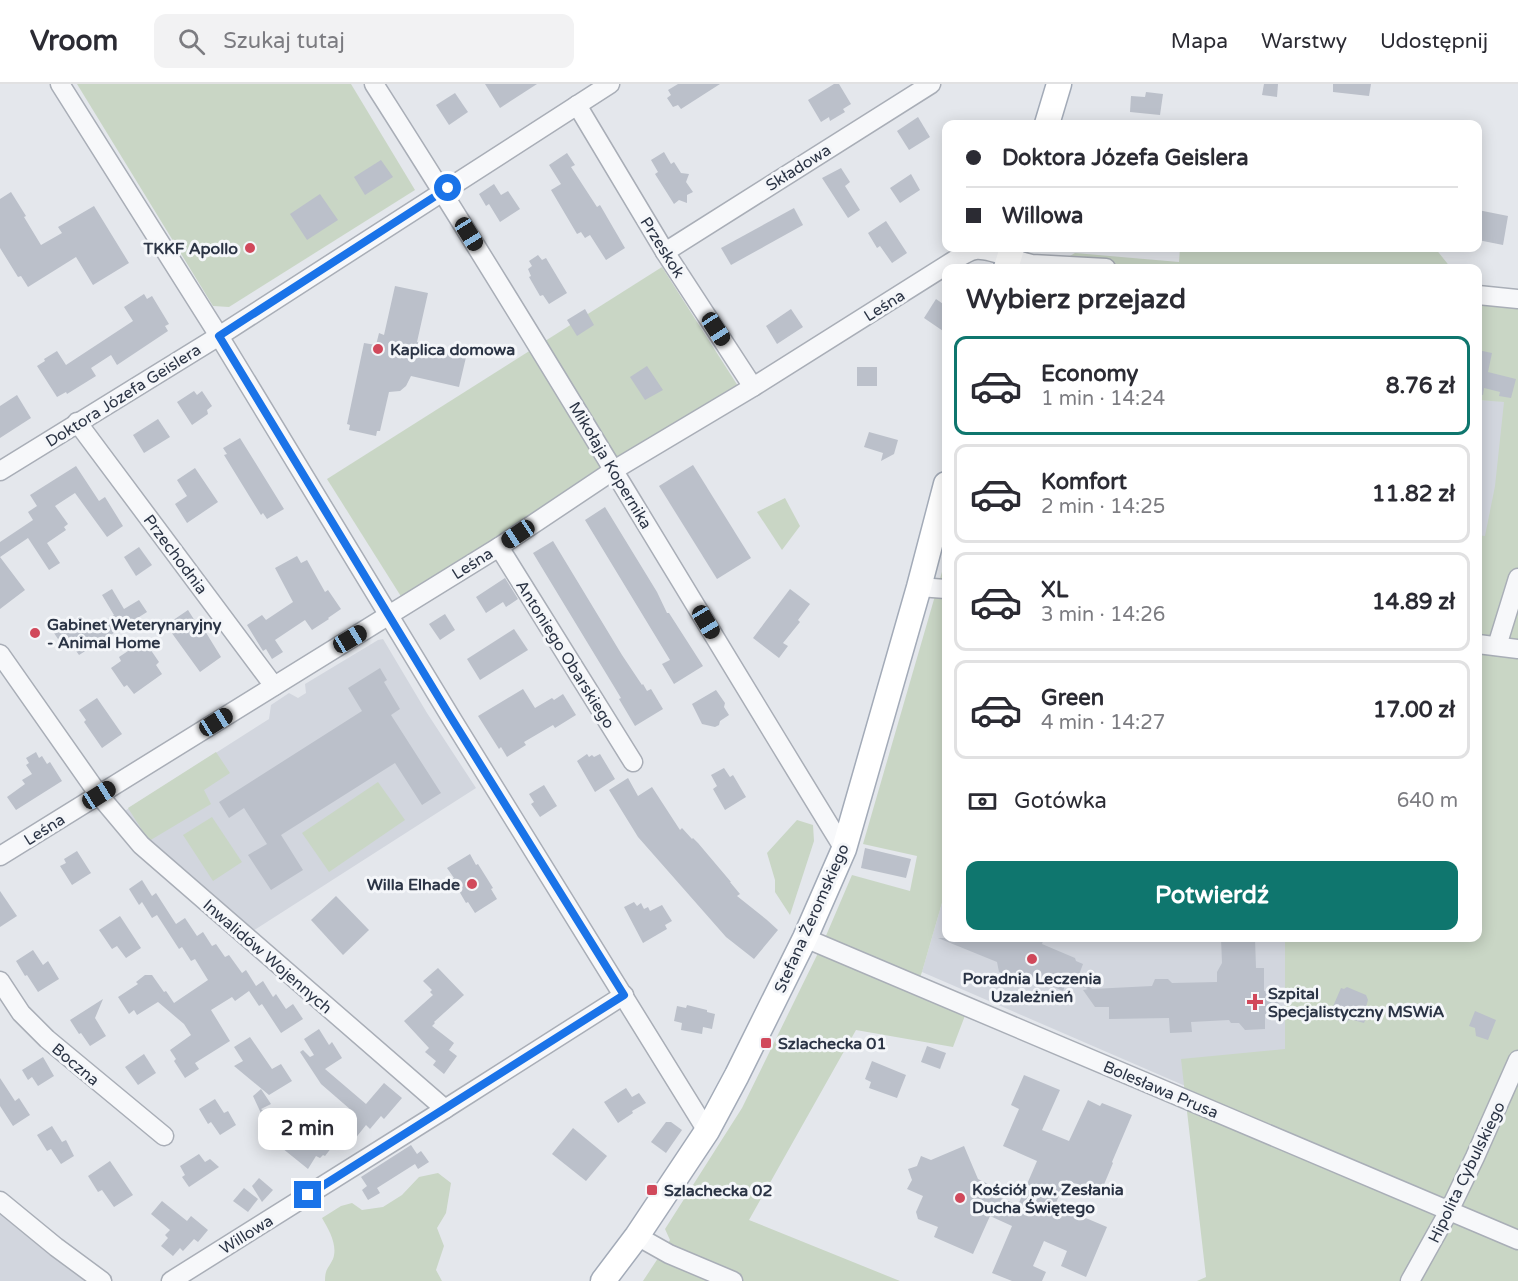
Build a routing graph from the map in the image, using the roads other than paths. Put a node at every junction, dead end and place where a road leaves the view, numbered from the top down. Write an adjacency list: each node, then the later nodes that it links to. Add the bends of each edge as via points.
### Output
1 (60, 84): 18 (street)
2 (374, 84): 8 (street, Mikołaja Kopernika)
3 (610, 84): 6 (street, Doktora Józefa Geislera)
4 (931, 84): 9 (street, Składowa)
5 (1059, 84): 7 (main road)
6 (576, 105): 8 (street, Doktora Józefa Geislera); 9 (street, Przeskok)
7 (1048, 120)
8 (443, 192): 18 (street, Doktora Józefa Geislera); 21 (street, Mikołaja Kopernika)
9 (665, 252): 19 (street, Przeskok)
10 (969, 252): 13 (street, Leśna)
11 (989, 252): 12 (street, Leśna)
12 (1009, 258): 14 (street, Leśna)
13 (948, 264)
14 (1032, 264)
15 (942, 268): 19 (street, Leśna)
16 (1482, 296): 17 (street)
17 (1518, 299)
18 (219, 336): 20 (street, Doktora Józefa Geislera); 28 (street)
19 (753, 387): 21 (street, Leśna)
20 (77, 422): 22 (street, Doktora Józefa Geislera); 33 (street, Przechodnia)
21 (614, 470): 24 (street, Leśna); 36 (street, Mikołaja Kopernika)
22 (0, 471)
23 (942, 499): 26 (main road, Stefana Żeromskiego)
24 (499, 547): 28 (street, Leśna); 34 (street, Antoniego Obarskiego)
25 (1518, 578): 30 (street)
26 (919, 587): 27 (street); 36 (main road, Stefana Żeromskiego)
27 (942, 589)
28 (389, 615): 33 (street, Leśna); 40 (street)
29 (1482, 644): 30 (street)
30 (1497, 646): 31 (street)
31 (1518, 649)
32 (0, 654): 35 (street, Inwalidów Wojennych)
33 (274, 686): 35 (street, Leśna)
34 (633, 762)
35 (99, 795): 37 (street, Leśna); 42 (street, Inwalidów Wojennych, via 141,845)
36 (844, 849): 38 (main road, Stefana Żeromskiego)
37 (0, 856)
38 (805, 938): 43 (main road, Stefana Żeromskiego); 46 (street, Bolesława Prusa)
39 (0, 981): 44 (street, Boczna, via 21,1013 46,1039)
40 (624, 995): 42 (street, Willowa); 43 (street)
41 (1518, 1060): 46 (street, Hipolita Cybulskiego)
42 (445, 1109): 50 (street, Willowa)
43 (706, 1131): 47 (main road, Stefana Żeromskiego)
44 (164, 1136)
45 (0, 1200): 49 (street)
46 (1449, 1211): 48 (street, Bolesława Prusa); 53 (street, Hipolita Cybulskiego)
47 (637, 1236): 51 (main road, Stefana Żeromskiego); 52 (street)
48 (1518, 1240)
49 (102, 1281)
50 (171, 1281)
51 (603, 1281)
52 (733, 1281)
53 (1410, 1281)

